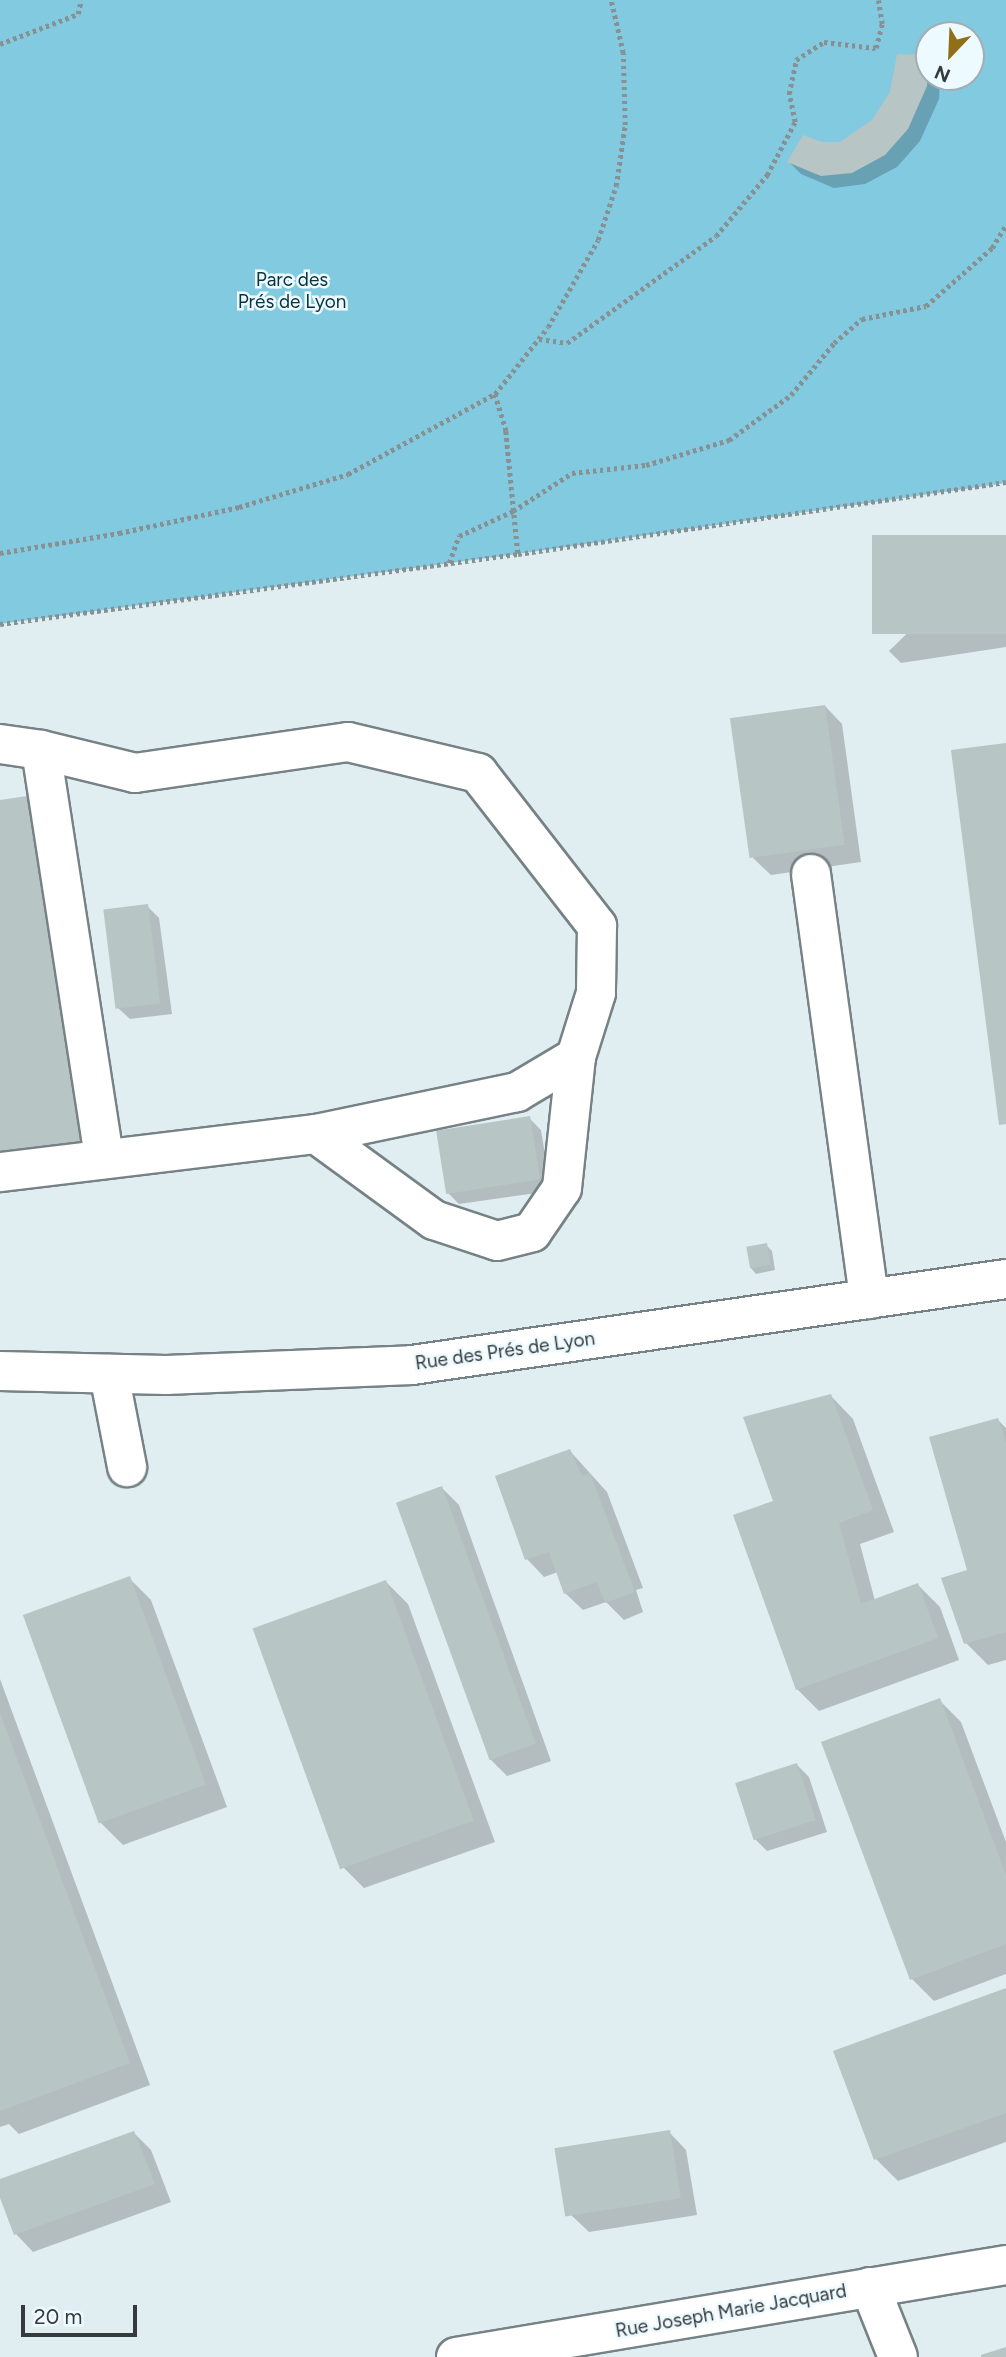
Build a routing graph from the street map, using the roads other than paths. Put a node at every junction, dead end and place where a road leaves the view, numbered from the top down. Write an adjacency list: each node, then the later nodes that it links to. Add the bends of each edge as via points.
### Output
1 (0, 744): 2 (street)
2 (41, 750): 4 (street, via 135,773 348,742 478,773 597,926 596,993); 6 (street)
3 (811, 874): 9 (street)
4 (576, 1057): 5 (street, via 517,1092); 5 (street, via 562,1188 532,1232 497,1241 434,1220)
5 (316, 1134): 6 (street)
6 (104, 1159): 7 (street)
7 (0, 1172)
8 (1006, 1279): 9 (street, Rue des Prés de Lyon)
9 (869, 1299): 11 (street, Rue des Prés de Lyon, via 411,1365)
10 (0, 1371): 11 (street, Rue des Prés de Lyon)
11 (109, 1374): 12 (street)
12 (127, 1467)
13 (1006, 2265): 14 (street, Rue Joseph Marie Jacquard)
14 (870, 2287): 15 (street, Rue Joseph Marie Jacquard); 16 (street)
15 (456, 2357)
16 (898, 2357)

